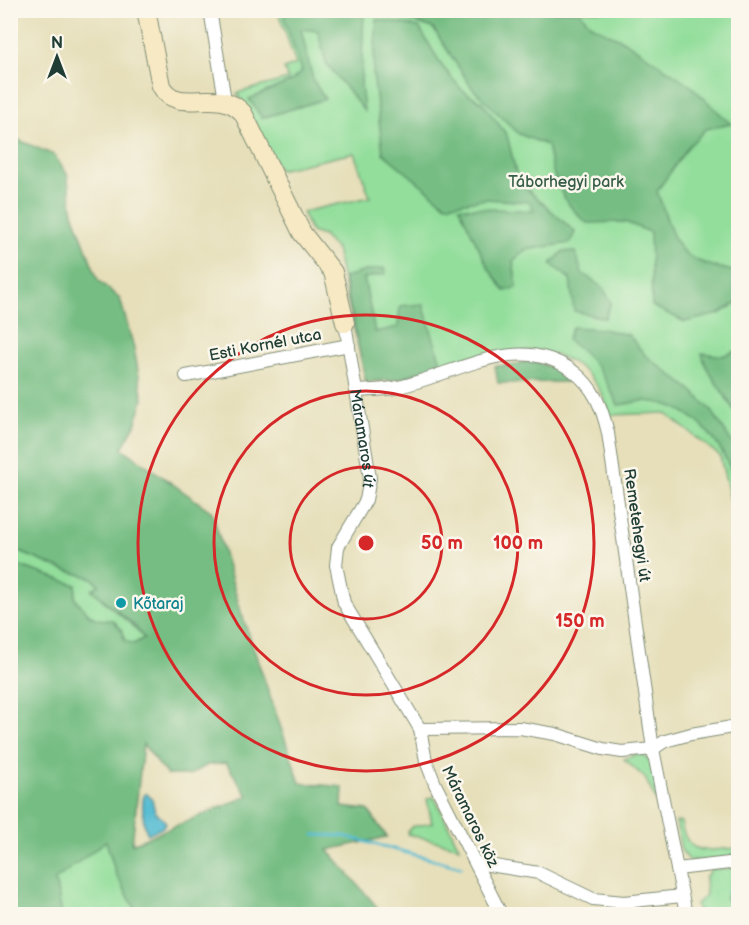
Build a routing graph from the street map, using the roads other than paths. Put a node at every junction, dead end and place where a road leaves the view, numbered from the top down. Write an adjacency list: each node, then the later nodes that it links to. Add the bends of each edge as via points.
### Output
1 (146, 10): 3 (street, via 165,93 180,101)
2 (210, 10): 3 (street)
3 (225, 100): 4 (street, Máramaros út, via 243,113 302,233 333,272)
4 (345, 322): 5 (street, Máramaros út)
5 (349, 345): 6 (street, Esti Kornél utca); 7 (street, Máramaros út)
6 (186, 376)
7 (357, 391): 9 (street, Máramaros út, via 370,478 366,500 338,547 336,565 344,603); 10 (street, Remetehegyi út, via 394,388 493,357 521,354 554,360 584,380 598,400 608,433)
8 (738, 726): 10 (street, via 665,741)
9 (420, 729): 10 (street, via 520,728 603,749); 12 (street, Máramaros köz, via 435,784)
10 (653, 749): 13 (street, Remetehegyi út)
11 (738, 862): 13 (street)
12 (476, 863): 14 (street, via 538,873 593,899); 15 (street, Máramaros köz)
13 (677, 869): 14 (street, Remetehegyi út)
14 (683, 908)
15 (501, 915)

